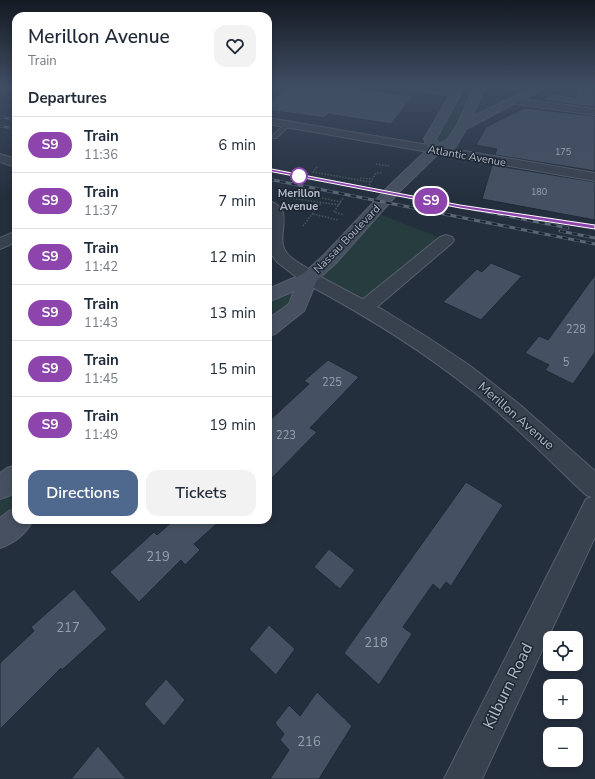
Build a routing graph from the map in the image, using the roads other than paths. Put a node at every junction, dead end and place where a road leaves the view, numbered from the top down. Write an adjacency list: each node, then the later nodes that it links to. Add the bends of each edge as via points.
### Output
1 (277, 122): 5 (street, Atlantic Avenue)
2 (440, 122): 10 (main road, via 430,139)
3 (464, 122): 6 (main road, Nassau Boulevard)
4 (469, 122): 6 (main road)
5 (288, 124): 7 (lane); 10 (street, Atlantic Avenue)
6 (462, 127): 10 (main road, Nassau Boulevard, via 452,144)
7 (274, 137)
8 (0, 148): 9 (street)
9 (12, 150)
10 (435, 150): 13 (street, Atlantic Avenue); 19 (main road, Nassau Boulevard)
11 (0, 158): 12 (street)
12 (12, 162)
13 (595, 178)
14 (272, 220): 19 (street, Merillon Avenue, via 277,251)
15 (12, 238): 17 (street)
16 (446, 240): 21 (street)
17 (0, 244)
18 (272, 265): 19 (street, Merillon Avenue)
19 (309, 278): 20 (main road, Nassau Boulevard); 21 (street, Merillon Avenue); 22 (main road, Nassau Boulevard, via 297,307)
20 (272, 294)
21 (364, 308): 25 (street, Merillon Avenue, via 430,349 482,386 532,428)
22 (272, 326)
23 (12, 479): 24 (main road)
24 (0, 488)
25 (595, 488)
26 (595, 508): 29 (street, Kilburn Road)
27 (14, 524): 28 (main road)
28 (0, 535)
29 (463, 779)

